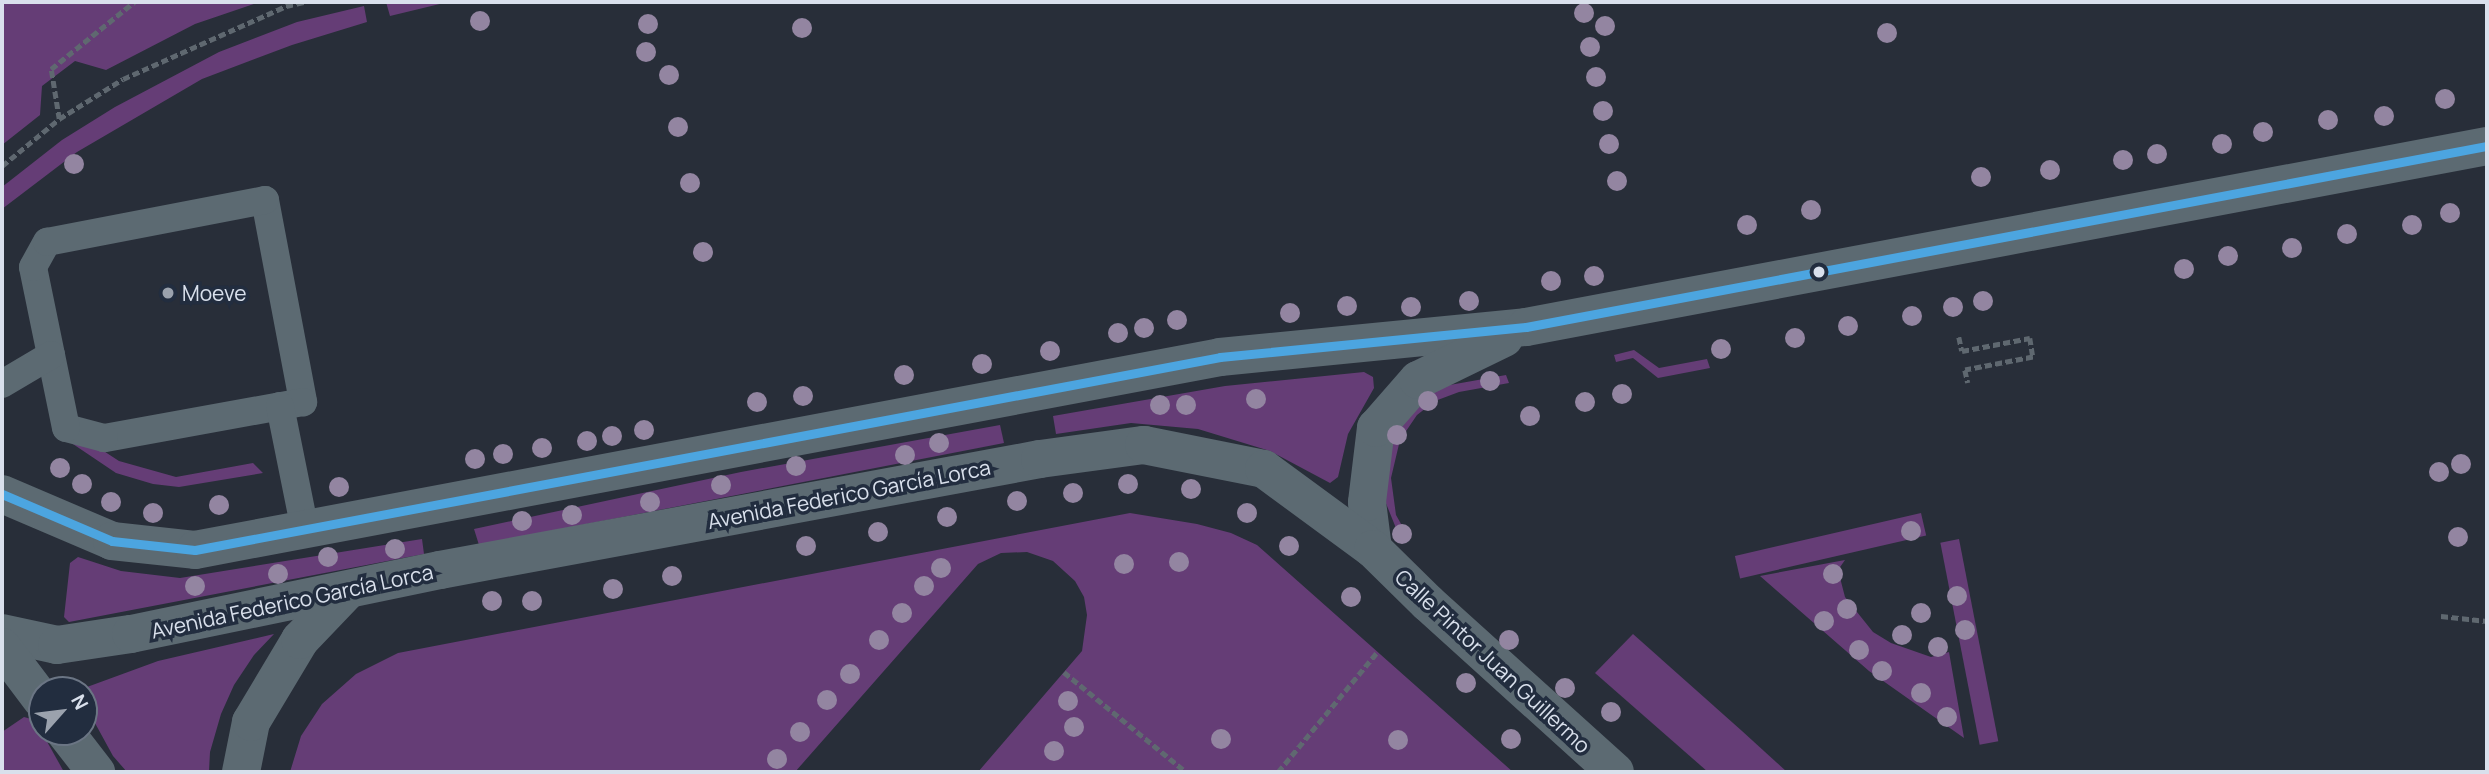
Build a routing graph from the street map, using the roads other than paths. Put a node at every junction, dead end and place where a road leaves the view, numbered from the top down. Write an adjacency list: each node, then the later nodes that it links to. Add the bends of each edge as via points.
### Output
1 (2487, 146): 2 (street)
2 (1526, 327): 7 (street, via 1220,357); 8 (street, via 1418,380 1376,428 1367,502)
3 (51, 355): 4 (lane); 5 (lane, via 66,428 104,438); 5 (lane, via 33,267 47,242 265,200 303,402)
4 (2, 384)
5 (280, 406): 7 (lane)
6 (2, 494): 7 (street, via 112,541 195,550)
7 (305, 530)
8 (1373, 549): 9 (street, Avenida Federico García Lorca, via 1264,469 1144,445 1040,458); 16 (street, Calle Pintor Juan Guillermo)
9 (347, 591): 10 (street, Avenida Federico García Lorca, via 57,646); 15 (street, via 300,640 251,722)
10 (2, 633)
11 (2, 647): 12 (street)
12 (28, 681)
13 (76, 746): 14 (street)
14 (96, 772)
15 (241, 772)
16 (1615, 772)

